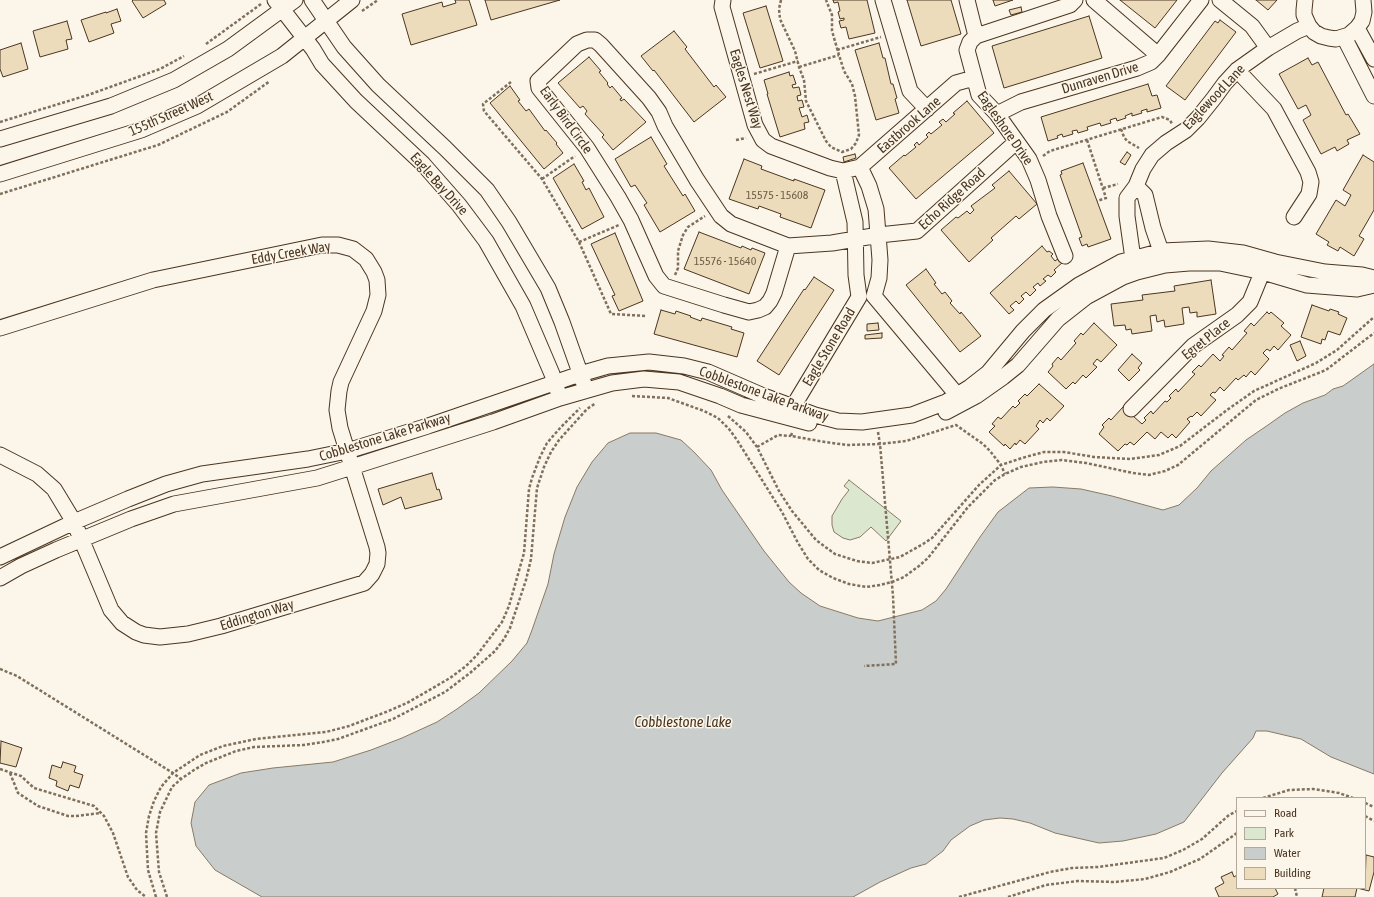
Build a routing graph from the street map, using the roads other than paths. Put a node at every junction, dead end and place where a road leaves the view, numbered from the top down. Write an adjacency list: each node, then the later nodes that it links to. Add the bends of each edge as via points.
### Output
1 (295, 0): 13 (street, 155th Street West)
2 (312, 0): 14 (street, Eagle Bay Drive)
3 (352, 0): 14 (street, 155th Street West)
4 (723, 0): 31 (street, Eagles Nest Way, via 722,6 742,78 763,140 792,155)
5 (883, 0): 26 (street, via 910,91)
6 (967, 0): 17 (street)
7 (1075, 0): 17 (street, via 1070,5)
8 (1094, 0): 21 (street)
9 (1201, 0): 21 (street, Dunraven Drive)
10 (1220, 0): 20 (street, via 1252,26)
11 (1305, 0): 15 (street, via 1304,15)
12 (1366, 1): 16 (street)
13 (274, 4): 19 (street, Eagle Bay Drive); 28 (street, 155th Street West, via 228,49 174,80 111,106)
14 (326, 21): 19 (street, 155th Street West); 50 (street, Eagle Bay Drive, via 344,47 378,85 487,190 510,222 548,288)
15 (1309, 26): 18 (street, via 1321,36 1336,39); 20 (street, Eaglewood Lane, via 1297,30)
16 (1357, 28): 18 (street); 22 (street)
17 (976, 36): 24 (street, Eagleshore Drive, via 967,50)
18 (1344, 37): 25 (street)
19 (304, 38): 32 (street, 155th Street West, via 282,56 197,106 141,130); 51 (street, Eagle Bay Drive, via 322,64 356,101 424,164 486,241 523,306)
20 (1268, 48): 23 (street, Eaglewood Lane)
21 (1158, 55): 27 (street, Dunraven Drive, via 1151,62 1137,68 1021,102)
22 (1374, 59)
23 (1237, 70): 33 (street, Eaglewood Lane, via 1186,130 1152,155 1142,169); 34 (street, via 1274,109 1308,172 1311,182 1308,194)
24 (974, 78): 26 (street, Eastbrook Lane, via 956,83); 27 (street, Eagleshore Drive, via 979,95)
25 (1374, 96)
26 (928, 109): 30 (street, Eastbrook Lane)
27 (997, 114): 29 (street, Eagleshore Drive)
28 (0, 139)
29 (1016, 142): 35 (street, Echo Ridge Road, via 917,231); 38 (street, Eagleshore Drive, via 1029,160 1038,180)
30 (865, 164): 31 (street, Eastbrook Lane); 35 (street, via 876,209)
31 (843, 171): 36 (street, Eagle Stone Road, via 855,222)
32 (0, 174)
33 (1136, 186): 39 (street, via 1145,195); 40 (street, Eaglewood Lane, via 1127,198 1126,216)
34 (1294, 216)
35 (878, 235): 36 (street, Echo Ridge Road); 44 (street, via 879,278)
36 (856, 239): 37 (street, Early Bird Circle); 45 (street, Eagle Stone Road)
37 (788, 246): 37 (street, Early Bird Circle, via 731,224 721,216 649,98 595,40 577,44 538,81 539,88 587,148 618,197 656,276 664,286 749,312 758,310 770,301)
38 (1065, 256)
39 (1163, 258): 40 (street, Cobblestone Lake Parkway); 41 (street, Cobblestone Lake Parkway, via 1208,249 1243,253)
40 (1135, 265): 46 (street, Cobblestone Lake Parkway, via 1121,262 1079,284); 47 (street, Cobblestone Lake Parkway, via 1123,277 1086,297)
41 (1265, 265): 42 (street, Cobblestone Lake Parkway, via 1275,262); 43 (street, Cobblestone Lake Parkway, via 1308,285 1357,289); 56 (street, Egret Place, via 1250,302 1193,346)
42 (1374, 278)
43 (1374, 285)
44 (874, 296): 45 (street, Eagle Stone Road); 55 (street)
45 (859, 297): 57 (street, Eagle Stone Road)
46 (1044, 310): 47 (street); 55 (street, Cobblestone Lake Parkway, via 988,373)
47 (1056, 322): 55 (street, Cobblestone Lake Parkway, via 1018,365 995,383)
48 (0, 328): 58 (street, Eddy Creek Way, via 153,280 322,245 346,246 366,259 374,272 378,288 374,311 339,391 338,419)
49 (684, 366): 50 (street, Cobblestone Lake Parkway, via 648,362 629,363); 52 (street, Cobblestone Lake Parkway); 57 (street, Cobblestone Lake Parkway, via 708,372)
50 (580, 374): 51 (street, Cobblestone Lake Parkway); 53 (street, Eagle Bay Drive)
51 (554, 382): 54 (street, Eagle Bay Drive); 58 (street, Cobblestone Lake Parkway)
52 (679, 382): 53 (street, Cobblestone Lake Parkway, via 644,379 612,383); 57 (street, Cobblestone Lake Parkway, via 741,405)
53 (586, 396): 54 (street, Cobblestone Lake Parkway)
54 (560, 398): 60 (street, Cobblestone Lake Parkway)
55 (961, 398): 57 (street, Cobblestone Lake Parkway, via 937,415 893,427 837,429)
56 (1131, 409)
57 (790, 412)
58 (347, 451): 60 (street, Eddy Creek Way); 61 (street, Cobblestone Lake Parkway, via 182,479)
59 (0, 455): 61 (street, via 46,481)
60 (352, 468): 62 (street, Cobblestone Lake Parkway, via 310,479 174,504); 62 (street, Eddington Way, via 377,547 376,564 372,574 364,583 221,626 188,634 160,637 144,635 128,628 111,610)
61 (74, 522): 62 (street); 63 (street, Cobblestone Lake Parkway)
62 (81, 539): 64 (street, Cobblestone Lake Parkway)
63 (0, 557)
64 (0, 578)

